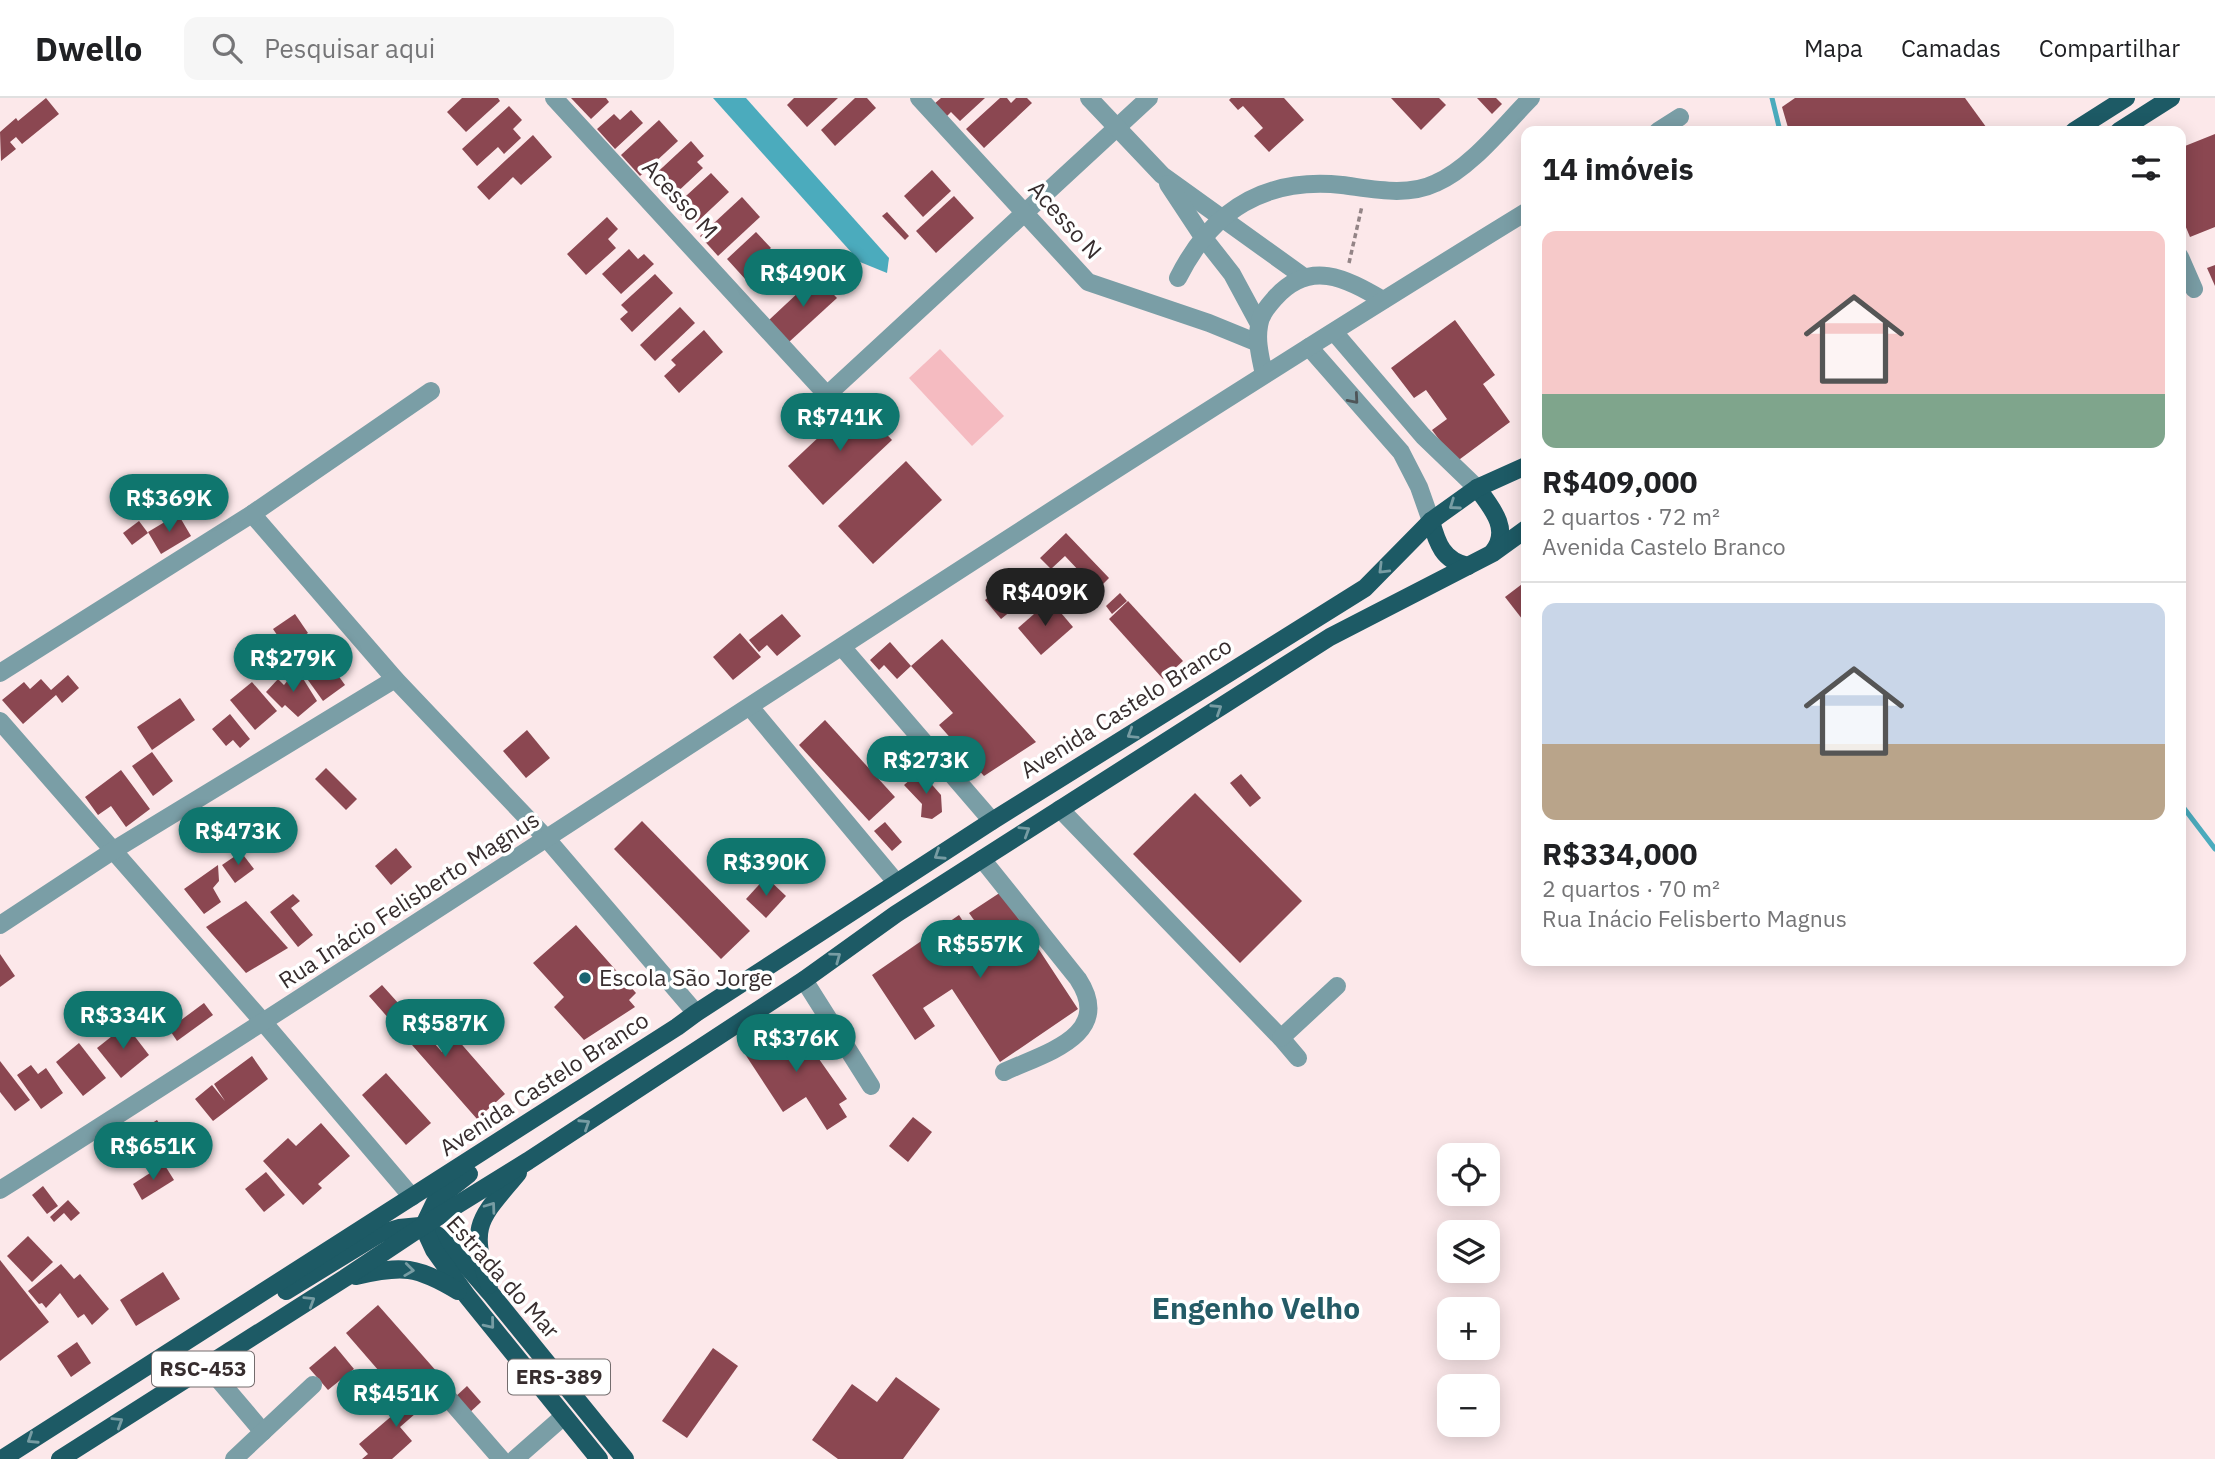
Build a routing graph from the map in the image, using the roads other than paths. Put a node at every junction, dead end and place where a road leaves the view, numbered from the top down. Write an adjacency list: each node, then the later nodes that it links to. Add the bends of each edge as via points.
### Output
1 (554, 98): 14 (street, Acesso M, via 827,395)
2 (919, 98): 14 (street, Acesso N)
3 (1089, 98): 12 (street)
4 (1149, 98): 12 (street)
5 (1531, 98): 16 (street, via 1464,166 1436,184 1402,191 1292,186 1262,193)
6 (2126, 98): 10 (main road)
7 (2171, 98): 11 (main road)
8 (1680, 117): 9 (street)
9 (1666, 126)
10 (2082, 126)
11 (2130, 126)
12 (1117, 129): 13 (street); 14 (street)
13 (1162, 175): 16 (street); 17 (street)
14 (1026, 214): 25 (street, Acesso N, via 1088,282)
15 (1521, 215): 22 (street, Rua Inácio Felisberto Magnus)
16 (1221, 217): 17 (street); 19 (street)
17 (1203, 237): 20 (street); 23 (street, via 1232,274)
18 (2186, 271): 21 (street)
19 (1304, 276): 22 (street, via 1346,279); 23 (street, via 1284,288)
20 (1178, 278)
21 (2194, 289)
22 (1383, 300): 24 (street, Rua Inácio Felisberto Magnus)
23 (1259, 324): 25 (street)
24 (1334, 332): 26 (street, Rua Inácio Felisberto Magnus); 29 (street)
25 (1258, 343): 27 (street)
26 (1309, 347): 27 (street, Rua Inácio Felisberto Magnus); 30 (street, one-way to 30)
27 (1264, 375): 38 (street, Rua Inácio Felisberto Magnus)
28 (431, 391): 33 (street)
29 (1423, 436): 30 (street); 32 (street)
30 (1401, 452): 34 (street)
31 (1521, 468): 32 (main road, Avenida Castelo Branco)
32 (1477, 488): 34 (main road, Avenida Castelo Branco, one-way to 34); 36 (main road, via 1500,524 1499,544)
33 (252, 514): 39 (street); 40 (street)
34 (1431, 521): 37 (main road, via 1442,552); 44 (main road, Avenida Castelo Branco, one-way to 44, via 1365,588)
35 (1521, 532): 36 (main road)
36 (1493, 552): 37 (main road)
37 (1468, 566): 43 (main road, one-way to 37, via 1330,637)
38 (842, 647): 41 (street, Rua Inácio Felisberto Magnus); 44 (street)
39 (0, 673)
40 (396, 679): 45 (street); 46 (street)
41 (750, 707): 45 (street, Rua Inácio Felisberto Magnus); 48 (street)
42 (0, 721): 46 (street)
43 (1060, 809): 47 (main road, one-way to 43); 55 (street)
44 (992, 821): 48 (main road, Avenida Castelo Branco, one-way to 48)
45 (547, 839): 52 (street); 53 (street, Rua Inácio Felisberto Magnus)
46 (114, 850): 49 (street); 53 (street)
47 (982, 859): 50 (main road, one-way to 47); 57 (street, via 1078,979 1089,1006 1087,1022 1070,1040)
48 (896, 883): 52 (main road, Avenida Castelo Branco)
49 (0, 925)
50 (804, 980): 58 (street); 59 (main road, one-way to 50)
51 (1337, 986): 55 (street)
52 (696, 1013): 54 (main road, Avenida Castelo Branco)
53 (264, 1023): 60 (street, Rua Inácio Felisberto Magnus); 61 (street)
54 (677, 1027): 61 (main road, Avenida Castelo Branco); 62 (main road, via 644,1060 454,1185 436,1200)
55 (1281, 1038): 56 (street)
56 (1298, 1058)
57 (1004, 1072)
58 (871, 1086)
59 (528, 1161): 62 (main road); 64 (main road, one-way to 59, via 478,1253 480,1228 489,1209)
60 (0, 1190)
61 (412, 1197): 66 (main road, Avenida Castelo Branco)
62 (423, 1226): 63 (main road); 64 (main road, Estrada do Mar / ERS-389, via 443,1238); 65 (main road, Estrada do Mar / ERS-389, via 434,1251); 66 (main road, via 379,1234 250,1313)
63 (345, 1278): 65 (main road, one-way to 65, via 384,1269 412,1269); 67 (main road, RSC-453, one-way to 63)
64 (492, 1295): 78 (main road, Estrada do Mar / ERS-389)
65 (467, 1296): 70 (main road, Estrada do Mar / ERS-389, one-way to 70)
66 (213, 1323): 72 (main road, Avenida Castelo Branco / RSC-453, one-way to 72)
67 (207, 1366): 71 (street); 73 (main road, RSC-453, one-way to 67)
68 (435, 1383): 75 (street)
69 (313, 1385): 71 (street)
70 (564, 1416): 76 (street); 77 (main road, Estrada do Mar / ERS-389)
71 (263, 1432): 74 (street)
72 (2, 1459)
73 (60, 1459)
74 (234, 1459)
75 (501, 1459)
76 (515, 1459)
77 (599, 1459)
78 (625, 1459)

